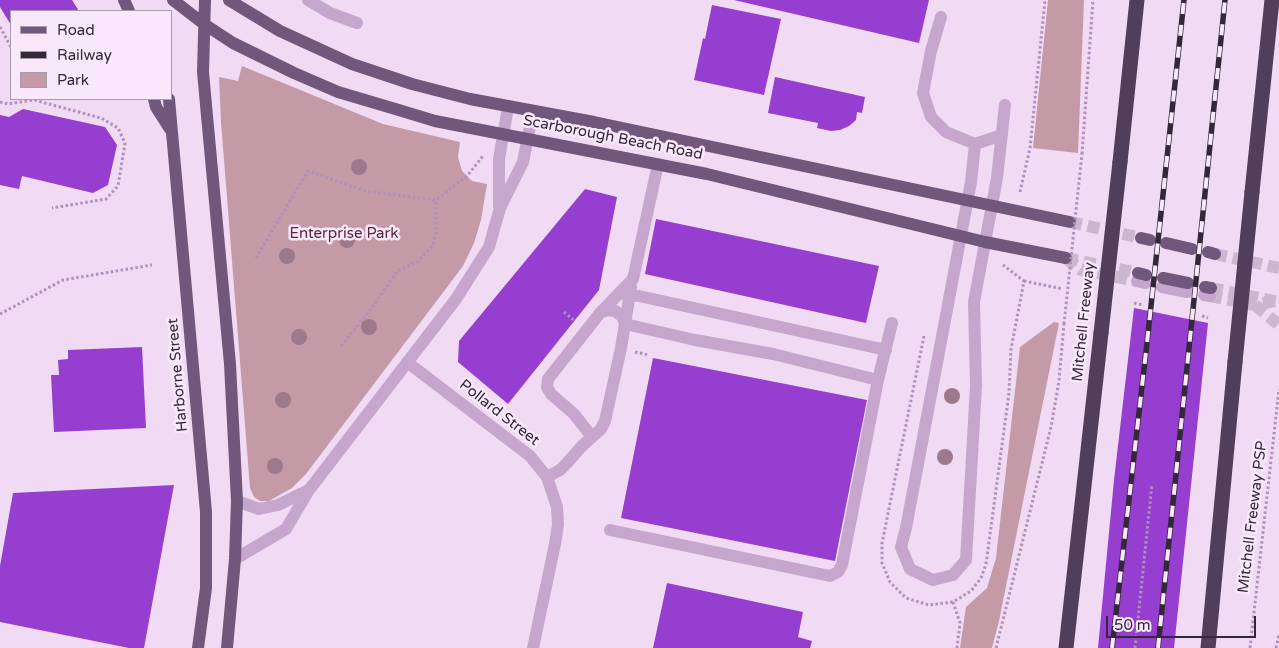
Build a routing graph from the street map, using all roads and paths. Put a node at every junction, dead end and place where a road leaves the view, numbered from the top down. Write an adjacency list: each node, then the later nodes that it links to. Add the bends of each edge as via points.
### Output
1 (173, 0): 11 (main road, Scarborough Beach Road)
2 (205, 0): 11 (main road)
3 (230, 0): 19 (main road, Scarborough Beach Road, via 280,31 352,64 412,84)
4 (308, 0): 10 (street)
5 (1045, 0): 28 (path, via 1030,148)
6 (1093, 0): 75 (path, bridge, via 1082,154 1059,381 1051,427)
7 (1137, 0): 76 (highway, Mitchell Freeway, bridge)
8 (1272, 0): 78 (highway, bridge)
9 (941, 17): 25 (street, via 922,93 931,117 946,132)
10 (357, 23)
11 (204, 24): 22 (main road, Scarborough Beach Road, via 233,43 338,92 436,121); 66 (main road, via 206,105 230,364)
12 (0, 27): 13 (path)
13 (10, 46)
14 (34, 100): 17 (path); 32 (path, via 101,118 118,128 125,143 118,186 106,198)
15 (154, 100): 21 (main road)
16 (169, 100): 21 (main road, Harborne Street)
17 (0, 102)
18 (1005, 105): 23 (street)
19 (508, 107): 20 (main road, Scarborough Beach Road); 22 (street)
20 (533, 111): 24 (street); 30 (main road, Scarborough Beach Road)
21 (171, 131): 71 (main road, Harborne Street, via 206,512 206,588)
22 (504, 133): 24 (main road, Scarborough Beach Road); 33 (street, via 499,158)
23 (1002, 135): 25 (street); 31 (street)
24 (528, 138): 27 (main road, Scarborough Beach Road); 33 (street, via 523,162)
25 (974, 144): 30 (street)
26 (484, 156): 29 (path, via 466,176)
27 (658, 164): 35 (main road, Scarborough Beach Road); 47 (street, via 633,279)
28 (1020, 192)
29 (436, 200): 39 (path, via 364,191 308,171); 57 (path, via 433,246 417,262 397,271)
30 (967, 200): 31 (main road, Scarborough Beach Road); 35 (street)
31 (992, 205): 34 (main road, Scarborough Beach Road); 36 (street)
32 (52, 208)
33 (500, 208): 59 (street, via 489,247 473,274)
34 (1070, 222)
35 (960, 236): 36 (main road, Scarborough Beach Road); 36 (street, via 901,547 910,569 933,580 953,575 966,560 976,386 974,302)
36 (985, 242): 40 (main road, Scarborough Beach Road)
37 (1166, 243): 38 (main road)
38 (1192, 249)
39 (256, 258)
40 (1066, 258)
41 (152, 265): 51 (path, via 63,280)
42 (1003, 265): 43 (path)
43 (1024, 281): 46 (path); 69 (path, via 1011,349 1009,394 986,564 971,591)
44 (1162, 282): 45 (main road)
45 (1188, 287)
46 (1063, 289)
47 (625, 294): 50 (street); 55 (street); 58 (street)
48 (1134, 303): 49 (path)
49 (1143, 304)
50 (600, 313): 55 (street, via 615,311); 62 (street, via 548,379 547,387)
51 (0, 314)
52 (1202, 316): 53 (path)
53 (1208, 318)
54 (892, 323): 58 (street)
55 (625, 324): 60 (street, via 773,354); 62 (street, via 605,421)
56 (925, 330): 69 (path, via 882,543 882,563 890,582 906,598 929,605)
57 (341, 346)
58 (886, 350): 60 (street)
59 (407, 362): 63 (street, Pollard Street, via 530,456); 65 (street)
60 (878, 380): 67 (street, via 838,572 830,576)
61 (1279, 389): 79 (path, Mitchell Freeway PSP)
62 (592, 437): 63 (street, via 560,470)
63 (548, 477): 73 (street, Pollard Street, via 557,507 558,525)
64 (1152, 484): 77 (path)
65 (308, 490): 66 (street, via 278,506 259,510); 68 (street, via 286,529)
66 (238, 500): 68 (main road)
67 (610, 530)
68 (235, 560): 72 (main road)
69 (953, 602): 74 (path, via 960,623)
70 (1279, 635): 80 (path)
71 (198, 648)
72 (227, 648)
73 (533, 648)
74 (957, 648)
75 (996, 648)
76 (1066, 648)
77 (1135, 648)
78 (1208, 648)
79 (1250, 648)
80 (1276, 648)

